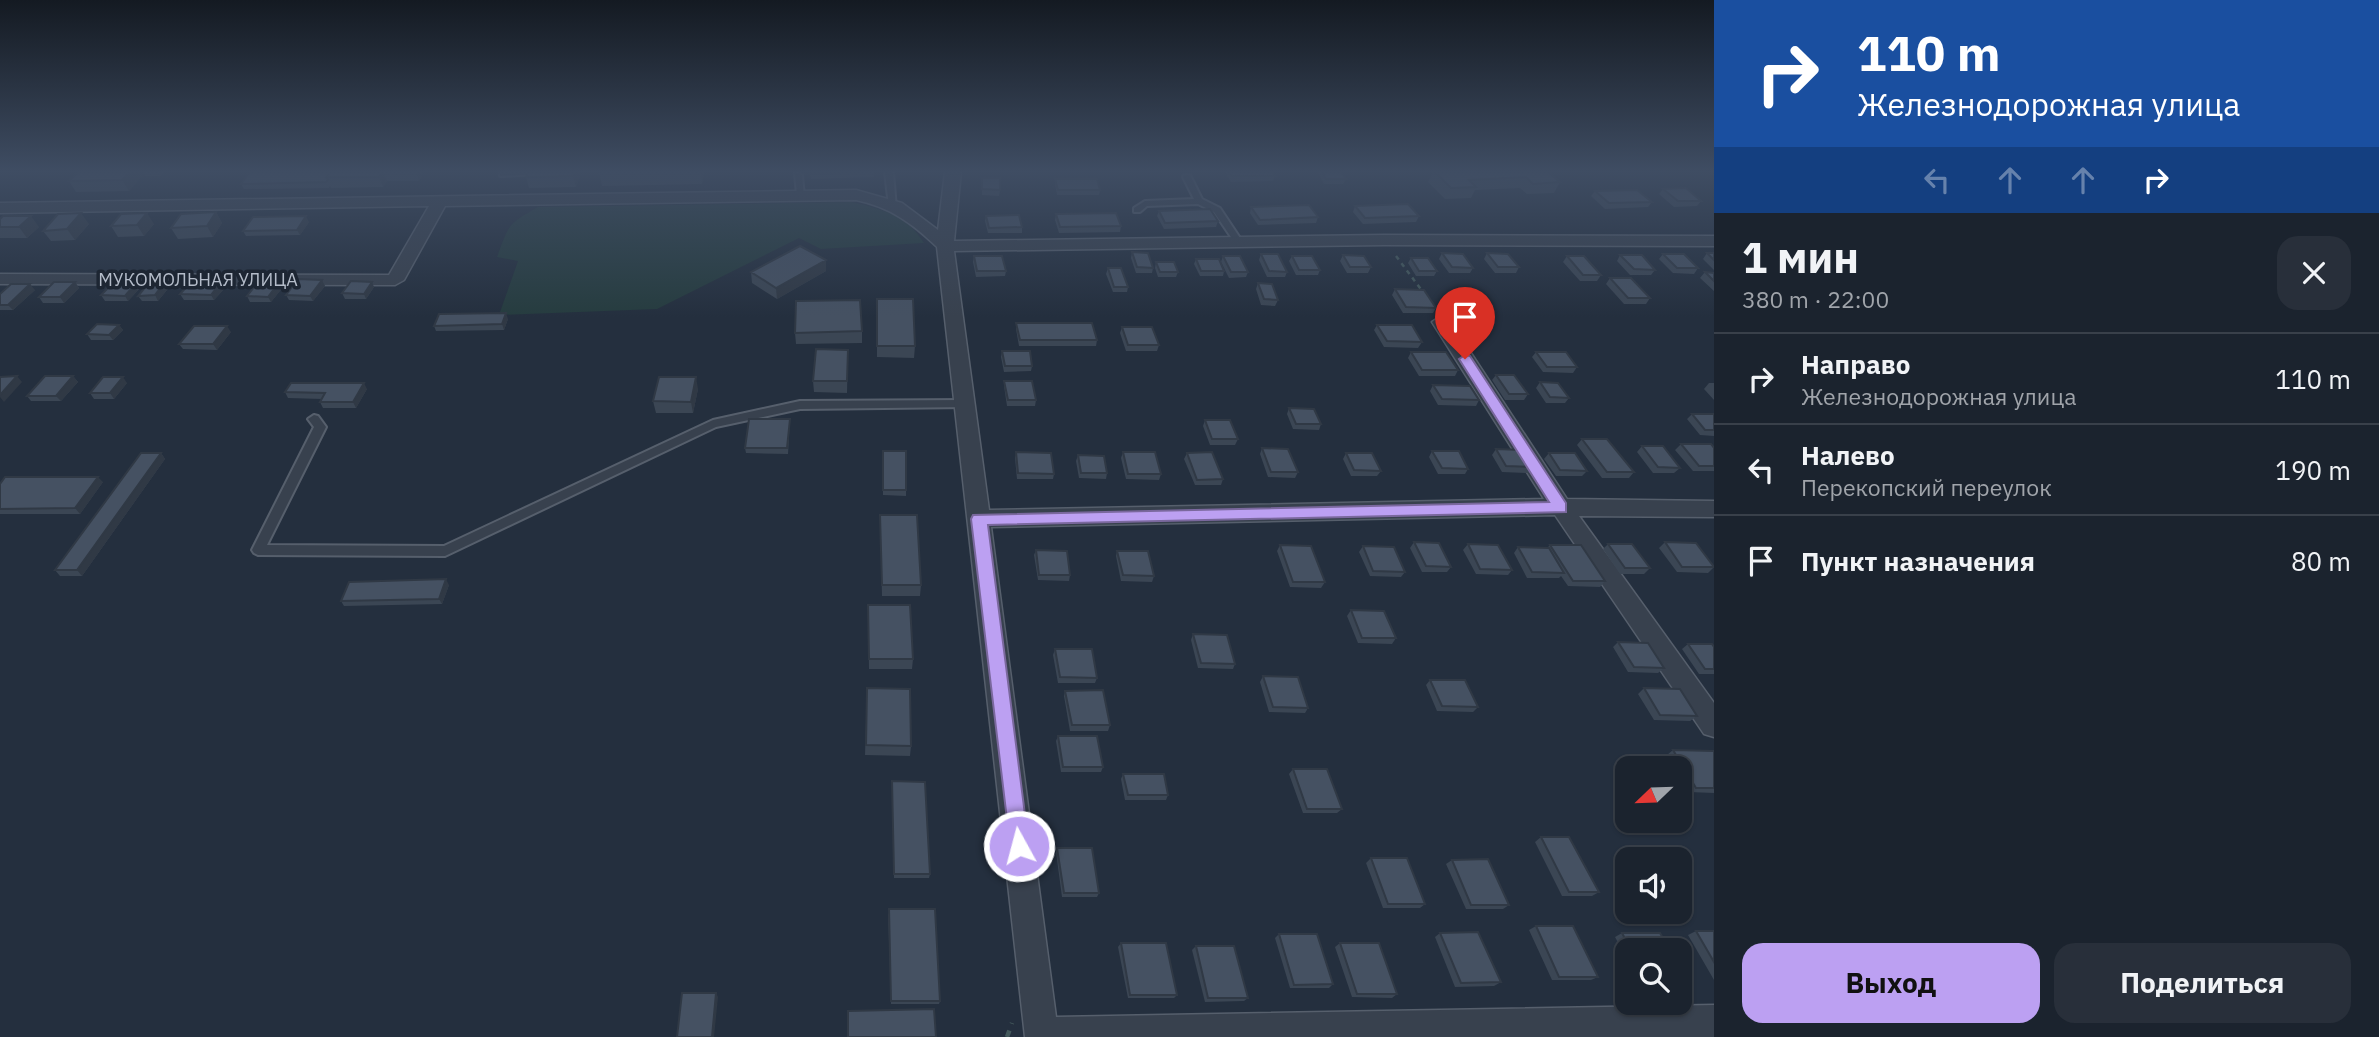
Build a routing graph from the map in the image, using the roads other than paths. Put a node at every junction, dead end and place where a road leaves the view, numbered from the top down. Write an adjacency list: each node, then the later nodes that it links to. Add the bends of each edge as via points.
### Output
1 (429, 220): 8 (street, МУКОМОЛЬНАЯ УЛИЦА, via 395,280)
2 (919, 220): 7 (street)
3 (948, 220): 7 (street)
4 (1224, 220): 6 (lane)
5 (1714, 241): 6 (street)
6 (1238, 242): 7 (street)
7 (945, 246): 10 (street)
8 (0, 279)
9 (1441, 321): 12 (street)
10 (965, 404): 11 (lane, via 800,405 713,424 445,551 258,550 320,427); 14 (street)
11 (314, 419)
12 (1561, 508): 13 (street); 14 (street); 15 (street)
13 (1714, 509)
14 (979, 519): 17 (street)
15 (1714, 725)
16 (1714, 1022): 17 (street)
17 (1042, 1036)

